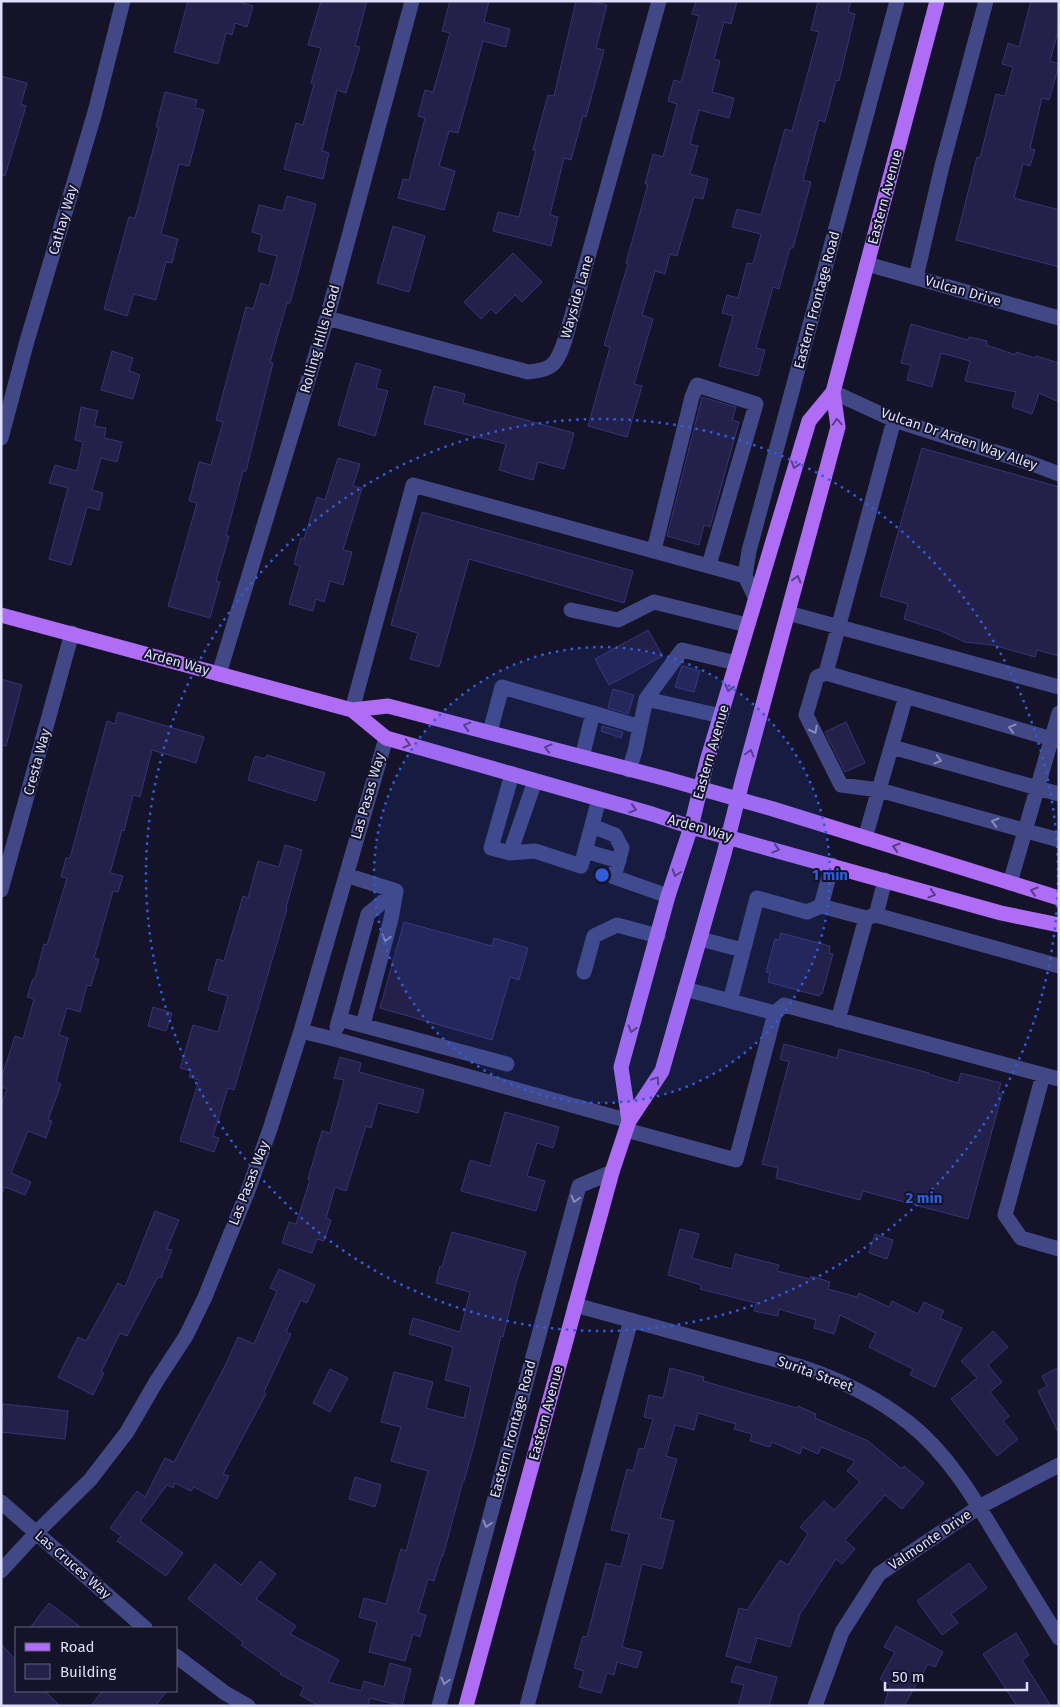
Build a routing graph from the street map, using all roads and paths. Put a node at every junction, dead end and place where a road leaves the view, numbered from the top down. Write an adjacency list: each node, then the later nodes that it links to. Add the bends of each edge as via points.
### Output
1 (123, 1): 13 (street, Cathay Way, via 95,112)
2 (412, 1): 9 (street, Rolling Hills Road)
3 (659, 1): 9 (street, Wayside Lane, via 558,360 543,370 528,372)
4 (898, 1): 17 (street, Eastern Frontage Road)
5 (937, 1): 7 (main road, Eastern Avenue)
6 (986, 1): 8 (street)
7 (867, 264): 8 (street, Vulcan Drive); 11 (main road, Eastern Avenue)
8 (916, 277): 10 (street, Vulcan Drive)
9 (327, 318): 27 (street, Rolling Hills Road)
10 (1059, 318)
11 (833, 392): 12 (street, Vulcan Dr Arden Way Alley); 18 (main road, Eastern Avenue, one-way to 18, via 809,420); 20 (main road, Eastern Avenue, one-way to 11, via 838,427)
12 (894, 420): 14 (street, Vulcan Dr Arden Way Alley); 23 (street)
13 (1, 438)
14 (1059, 474)
15 (654, 550): 16 (street); 16 (street, via 692,397 698,385 756,404); 31 (street, via 413,485)
16 (709, 565): 17 (street)
17 (745, 576): 18 (street)
18 (755, 597): 22 (main road, Eastern Avenue)
19 (571, 610): 22 (street, via 618,620 654,602)
20 (788, 613): 23 (street); 49 (main road, Eastern Avenue, one-way to 20)
21 (1, 615): 24 (main road, Arden Way)
22 (747, 625): 25 (main road, Eastern Avenue)
23 (839, 626): 26 (street); 28 (street)
24 (72, 633): 27 (main road, Arden Way); 63 (street, Cresta Way)
25 (736, 663): 30 (street, via 682,650); 34 (main road, Eastern Avenue, one-way to 34)
26 (826, 673): 29 (street); 46 (street, one-way to 46, via 817,677 806,715 841,785)
27 (219, 674): 31 (main road, Arden Way)
28 (1059, 687)
29 (906, 696): 38 (street, one-way to 29); 39 (street)
30 (646, 699): 34 (street); 35 (street)
31 (352, 710): 36 (main road, Arden Way, one-way to 31, via 388,706); 37 (main road, Arden Way)
32 (593, 713): 35 (street); 36 (street, via 502,687); 40 (street)
33 (1059, 713): 38 (street)
34 (721, 716): 45 (main road, Eastern Avenue)
35 (640, 727): 41 (street)
36 (490, 732): 40 (main road, Arden Way, one-way to 36)
37 (386, 738): 42 (main road, Arden Way, one-way to 42); 60 (street, Las Pasas Way)
38 (1055, 740): 44 (street)
39 (892, 747): 44 (street, one-way to 44); 46 (street)
40 (582, 757): 41 (main road, Arden Way)
41 (629, 770): 45 (main road, Arden Way)
42 (512, 774): 43 (main road, Arden Way); 57 (street, via 491,848)
43 (535, 781): 48 (main road, Arden Way); 57 (street)
44 (1037, 788): 47 (street); 52 (street)
45 (700, 789): 49 (main road, Arden Way); 51 (main road, Eastern Avenue)
46 (879, 790): 52 (street, one-way to 46); 54 (street)
47 (1059, 794)
48 (599, 799): 50 (street); 51 (main road, Arden Way, one-way to 51)
49 (738, 800): 53 (main road, Eastern Avenue); 54 (main road, Arden Way)
50 (592, 826): 56 (street); 58 (street, via 616,835 622,848)
51 (691, 826): 53 (main road, Arden Way); 65 (main road, Eastern Avenue, one-way to 65)
52 (1025, 830): 55 (street); 62 (street)
53 (729, 837): 59 (main road, Arden Way, one-way to 59); 71 (main road, Eastern Avenue)
54 (865, 838): 62 (main road, Arden Way, one-way to 54)
55 (1059, 840)
56 (585, 851): 57 (street, via 581,866 535,851); 58 (street)
57 (510, 853)
58 (619, 860): 65 (street, via 614,877)
59 (832, 865): 61 (main road, Arden Way); 67 (street)
60 (346, 875): 64 (street); 81 (street, Las Pasas Way)
61 (885, 880): 68 (street); 69 (main road, Arden Way, one-way to 69, via 1001,913)
62 (1010, 883): 66 (main road, Arden Way, one-way to 62)
63 (1, 890)
64 (396, 891): 78 (street, via 368,914); 80 (street, one-way to 80)
65 (668, 896): 70 (main road, Eastern Avenue)
66 (1059, 898)
67 (821, 906): 68 (street); 72 (street, via 807,912 757,898)
68 (871, 917): 73 (street); 79 (street)
69 (1059, 925)
70 (658, 936): 74 (street, via 617,925 594,936); 86 (main road, Eastern Avenue, one-way to 86, via 621,1067)
71 (700, 939): 72 (street); 75 (main road, Eastern Avenue)
72 (743, 950): 76 (street)
73 (1059, 966)
74 (584, 972)
75 (685, 989): 76 (street); 86 (main road, Eastern Avenue, one-way to 75, via 662,1071)
76 (730, 1001): 77 (street)
77 (775, 1013): 79 (street, via 784,1005); 86 (street, via 736,1160)
78 (339, 1019): 80 (street); 82 (street)
79 (838, 1020): 84 (street)
80 (363, 1025): 83 (street)
81 (301, 1032): 82 (street); 94 (street, Las Pasas Way, via 249,1188 186,1336 127,1432 90,1480)
82 (334, 1039): 86 (street)
83 (507, 1064)
84 (1043, 1075): 85 (street); 88 (street, via 1005,1215 1021,1238)
85 (1059, 1079)
86 (627, 1125): 87 (main road, Eastern Avenue)
87 (612, 1172): 89 (main road, Eastern Avenue); 100 (street, Eastern Frontage Road, one-way to 100, via 578,1186)
88 (1059, 1248)
89 (575, 1305): 90 (street, Surita Street); 101 (main road, Eastern Avenue)
90 (631, 1320): 93 (street, Surita Street, via 802,1367 860,1390 904,1419 932,1444); 102 (street)
91 (1059, 1465): 93 (street, Valmonte Drive)
92 (1, 1502): 94 (street, Las Cruces Way)
93 (979, 1507): 97 (street, Surita Street); 103 (street, Valmonte Drive, via 879,1574 842,1632)
94 (36, 1533): 95 (street, Las Pasas Way); 96 (street, Las Cruces Way)
95 (1, 1570)
96 (144, 1627)
97 (1059, 1638)
98 (178, 1658): 99 (street)
99 (248, 1706)
100 (439, 1706)
101 (466, 1706)
102 (527, 1706)
103 (815, 1706)

